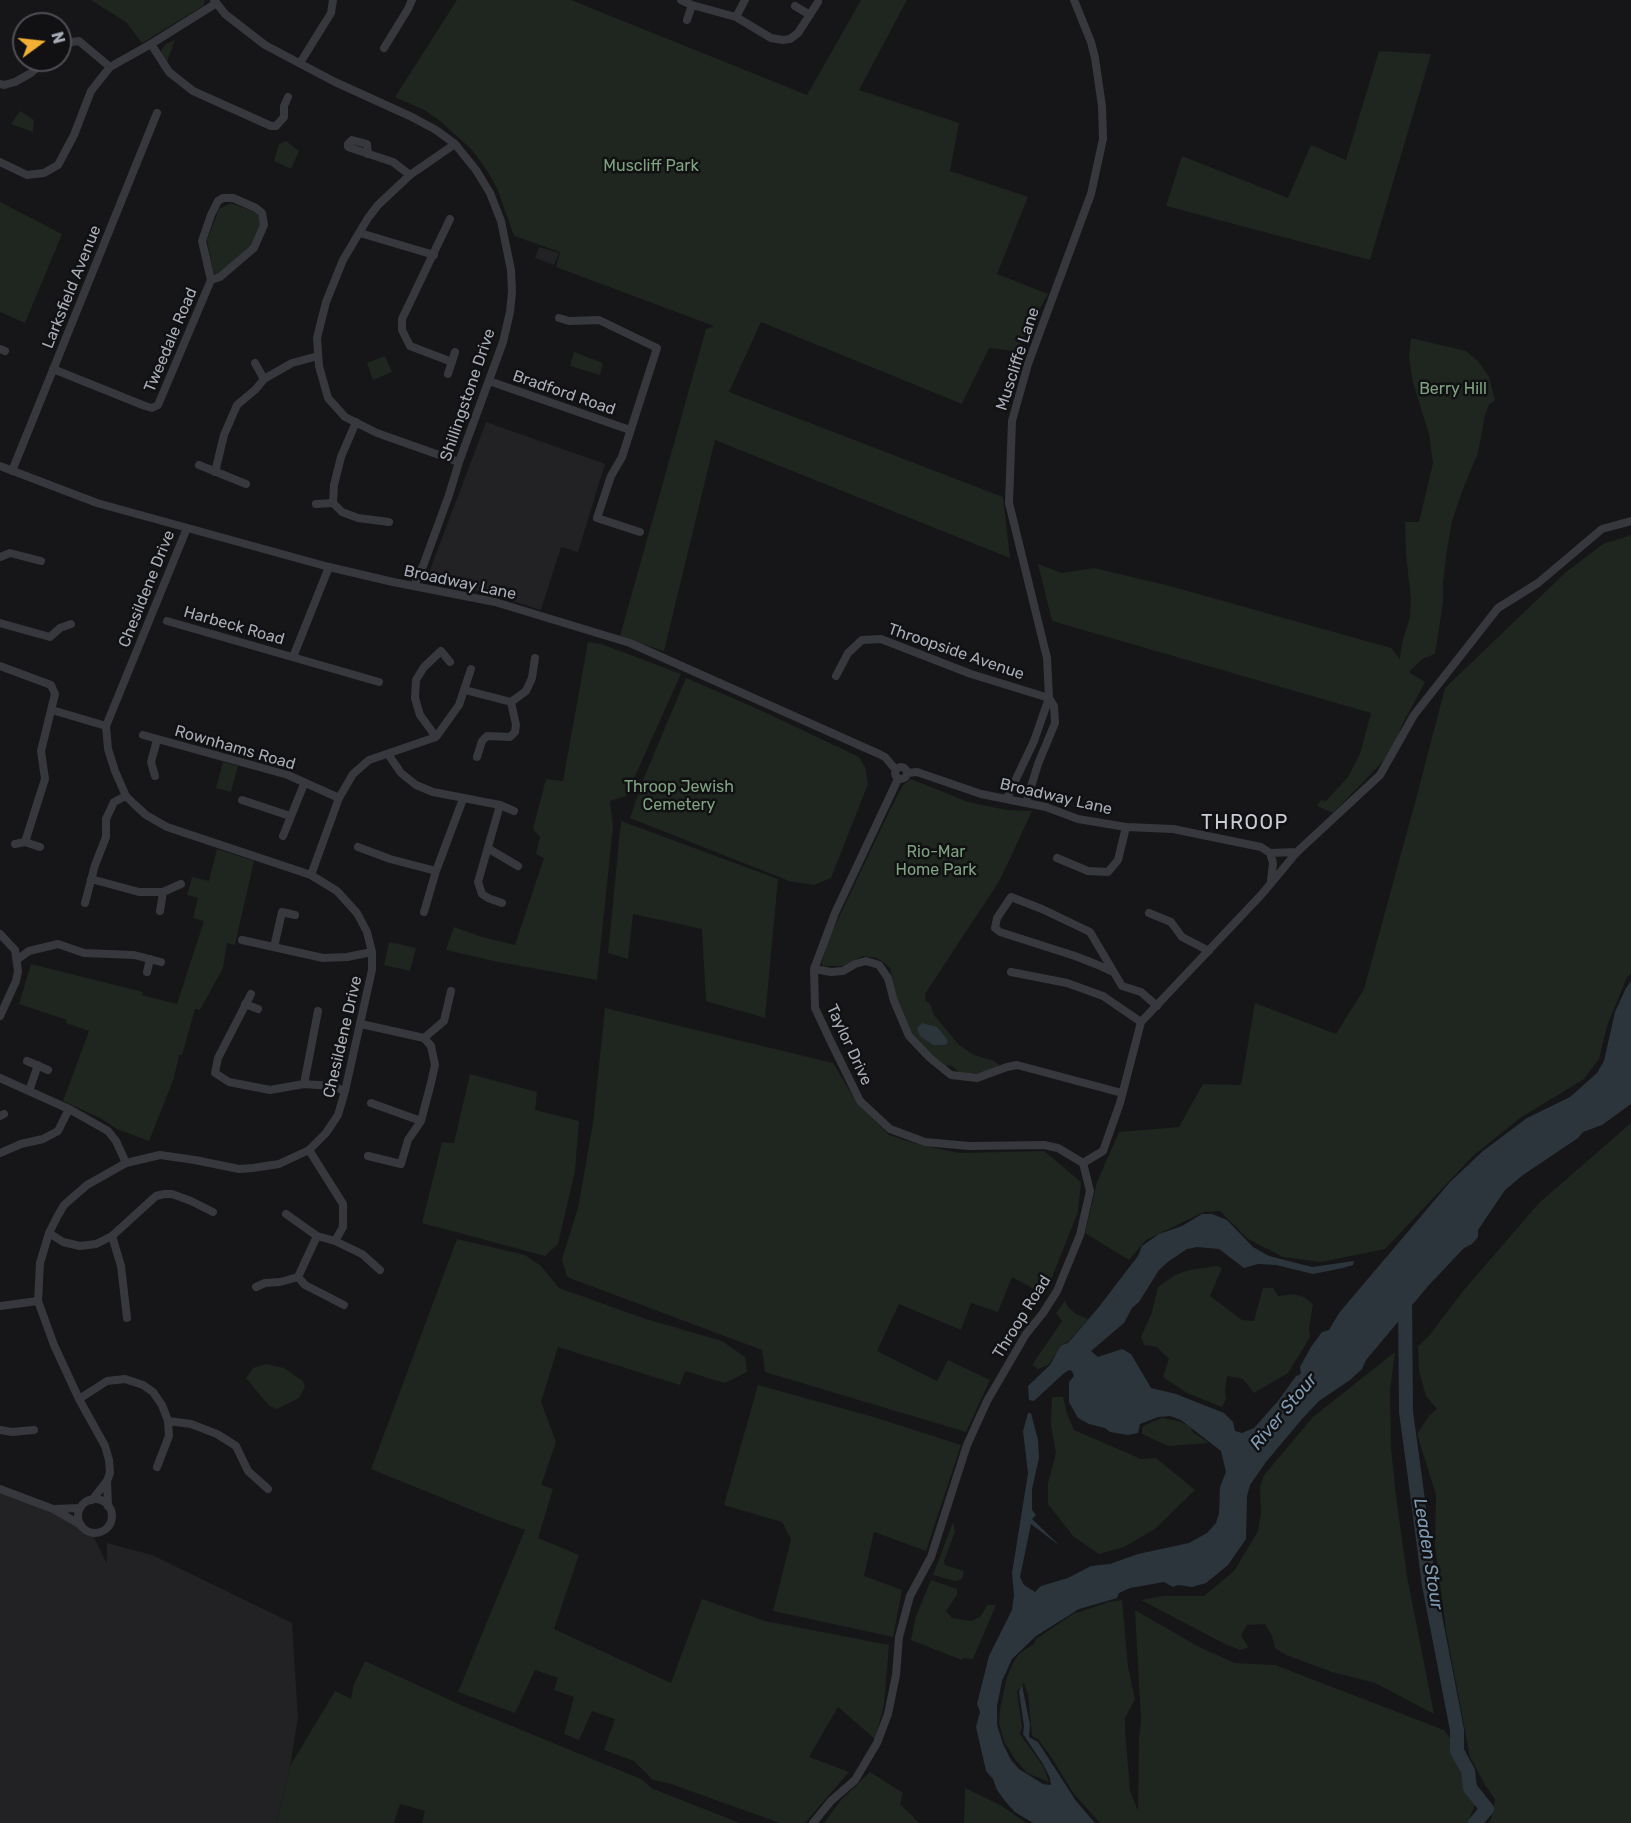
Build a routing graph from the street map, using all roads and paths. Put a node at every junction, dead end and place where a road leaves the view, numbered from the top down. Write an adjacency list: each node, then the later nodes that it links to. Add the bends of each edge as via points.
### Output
1 (333, 0): 16 (street, via 331,13)
2 (412, 0): 15 (street)
3 (681, 0): 8 (street)
4 (745, 0): 11 (street)
5 (1074, 0): 68 (street, Muscliffe Lane, via 1097,69 1102,147 1091,194 1028,364 1012,421 1009,503 1047,658)
6 (214, 2): 14 (street); 16 (street, Shillingstone Drive, via 265,45)
7 (818, 2): 10 (street)
8 (692, 5): 11 (street); 12 (street)
9 (795, 6): 10 (street)
10 (810, 15): 11 (street, via 798,33 783,40 771,38)
11 (736, 17)
12 (687, 20)
13 (72, 42): 17 (street, via 79,41)
14 (151, 44): 17 (street); 20 (street, via 169,72 193,91 271,126 284,117)
15 (384, 48)
16 (300, 63): 22 (street, Shillingstone Drive, via 412,117)
17 (110, 67): 24 (street, via 91,92 58,165 27,176)
18 (32, 72): 19 (street, via 15,82)
19 (0, 84)
20 (288, 97)
21 (157, 113): 35 (street, Larksfield Avenue)
22 (455, 144): 25 (street); 38 (street, Shillingstone Drive, via 490,193 501,221 511,270 510,312)
23 (369, 154): 25 (street, via 393,162)
24 (0, 162)
25 (410, 175): 27 (street, via 378,205)
26 (450, 219): 28 (street)
27 (360, 233): 28 (street); 32 (street, via 343,260 326,302 316,338)
28 (434, 255): 33 (street, via 404,313 402,330 410,346)
29 (211, 280): 29 (street, Tweedale Road, via 202,241 218,201 233,198 256,208 262,213 264,225 254,248); 35 (street, Tweedale Road, via 158,405 145,406)
30 (559, 318): 40 (street, Bradford Road, via 599,320 658,344)
31 (454, 352): 33 (street)
32 (318, 356): 37 (street, via 292,363); 39 (street, via 328,398 345,417)
33 (452, 362): 36 (street)
34 (255, 363): 37 (street)
35 (53, 369): 44 (street, Larksfield Avenue)
36 (448, 374)
37 (264, 379): 45 (street, via 237,405)
38 (489, 381): 40 (street, Bradford Road); 41 (street, Shillingstone Drive)
39 (356, 422): 41 (street); 47 (street, via 341,457)
40 (630, 430): 52 (street, Bradford Road, via 597,518)
41 (459, 462): 56 (street, Shillingstone Drive)
42 (199, 465): 45 (street)
43 (0, 466): 44 (street, Broadway Lane)
44 (12, 471): 51 (street, Broadway Lane, via 97,503)
45 (215, 472): 46 (street)
46 (246, 484)
47 (333, 503): 48 (street); 50 (street, via 342,512 358,518)
48 (316, 504)
49 (1631, 521): 98 (street, via 1602,529 1538,583 1498,608 1414,715 1380,775)
50 (389, 522)
51 (187, 528): 55 (street, Broadway Lane); 71 (street, Chesildene Drive)
52 (640, 532)
53 (0, 557): 54 (street, via 10,553)
54 (41, 561)
55 (329, 567): 56 (street, Broadway Lane); 60 (street, Harbeck Road)
56 (414, 585): 77 (street, Broadway Lane, via 495,602 630,643 879,753)
57 (167, 621): 60 (street, Harbeck Road)
58 (0, 623): 59 (street, via 50,637)
59 (71, 624)
60 (293, 657): 66 (street, Harbeck Road)
61 (535, 658): 69 (street, via 526,691)
62 (450, 662): 73 (street, via 441,651 416,680 415,698 420,715)
63 (0, 666): 70 (street, via 51,685 55,694)
64 (471, 669): 67 (street)
65 (836, 676): 68 (street, Throopside Avenue, via 848,653 862,640 881,639 971,674)
66 (379, 682)
67 (465, 690): 69 (street); 73 (street)
68 (1049, 698): 84 (street, Muscliffe Lane, via 1035,741); 87 (street, via 1054,706 1054,723)
69 (511, 702): 76 (street, via 515,732 510,737 487,736)
70 (52, 710): 71 (street); 93 (street, via 41,751 45,779)
71 (106, 726): 82 (street, Chesildene Drive, via 110,760)
72 (143, 735): 74 (street, Rownhams Road)
73 (436, 737): 75 (street)
74 (157, 740): 79 (street, Rownhams Road, via 151,762); 81 (street, Rownhams Road, via 288,775)
75 (388, 754): 83 (street, via 369,760 353,774); 85 (street, via 401,773 416,785)
76 (477, 757)
77 (896, 770): 78 (street, via 903,768); 80 (street)
78 (907, 773): 80 (street); 84 (street, Broadway Lane, via 917,772 981,794)
79 (155, 776)
80 (898, 779): 122 (street, Taylor Drive)
81 (304, 784): 83 (street, Rownhams Road); 90 (street)
82 (126, 796): 103 (street, Chesildene Drive, via 146,815 167,827); 104 (street, via 114,802 106,819 106,837)
83 (339, 798): 103 (street)
84 (1007, 798): 87 (street, Broadway Lane)
85 (463, 799): 88 (street); 102 (street)
86 (242, 801): 90 (street)
87 (1026, 803): 91 (street, Broadway Lane, via 1078,819)
88 (500, 805): 89 (street); 97 (street)
89 (514, 811)
90 (290, 816): 92 (street)
91 (1126, 827): 99 (street, Broadway Lane, via 1173,829 1261,847); 100 (street, via 1118,860 1108,872 1088,872)
92 (284, 836)
93 (25, 842): 94 (street); 95 (street)
94 (15, 844)
95 (40, 847)
96 (358, 847): 102 (street, via 390,860)
97 (489, 849): 101 (street); 109 (street, via 479,888 488,898)
98 (1297, 852): 99 (street); 105 (street)
99 (1270, 853): 105 (street)
100 (1057, 858)
101 (518, 866)
102 (436, 871): 111 (street)
103 (311, 875): 118 (street, Chesildene Drive, via 348,902 367,932)
104 (91, 879): 107 (street, via 140,892); 108 (street)
105 (1271, 881): 117 (street)
106 (181, 884): 107 (street)
107 (163, 892): 110 (street)
108 (85, 903)
109 (502, 903)
110 (160, 911)
111 (424, 912)
112 (1149, 913): 117 (street, via 1172,922 1182,937)
113 (295, 915): 116 (street, via 282,912)
114 (0, 934): 119 (street)
115 (242, 940): 116 (street)
116 (274, 947): 118 (street, via 323,958)
117 (1209, 951): 129 (street)
118 (372, 952): 134 (street, Chesildene Drive)
119 (18, 959): 120 (street, via 29,951 58,944 84,953); 132 (street, via 16,981)
120 (150, 959): 121 (street); 123 (street)
121 (161, 962)
122 (813, 969): 143 (street, via 831,972 866,961 879,964 909,1036 951,1075 977,1078 1017,1065); 151 (street, Taylor Drive, via 815,1008 831,1042 860,1101 890,1129 925,1142 1044,1145 1058,1148)
123 (147, 972)
124 (1011, 972): 133 (street, via 1067,983 1103,996)
125 (1113, 972): 129 (street, via 1000,932 995,928 997,918 1011,897 1090,932 1122,986 1141,992)
126 (451, 991): 135 (street, via 444,1021)
127 (251, 994): 128 (street)
128 (245, 1004): 130 (street); 140 (street, via 218,1058 215,1073 229,1082 270,1090)
129 (1157, 1005): 133 (street)
130 (258, 1009)
131 (318, 1011): 140 (street)
132 (0, 1016)
133 (1141, 1022): 143 (street)
134 (361, 1024): 135 (street); 142 (street, Chesildene Drive)
135 (424, 1038): 146 (street, via 431,1046 435,1065)
136 (27, 1061): 137 (street)
137 (38, 1065): 138 (street); 141 (street)
138 (48, 1070)
139 (0, 1078): 141 (street)
140 (304, 1084): 142 (street)
141 (29, 1091): 145 (street)
142 (345, 1091): 147 (street, Chesildene Drive, via 338,1115)
143 (1122, 1092): 151 (street, via 1103,1151)
144 (371, 1103): 146 (street)
145 (69, 1109): 148 (street, via 58,1131); 150 (street, via 108,1131)
146 (421, 1121): 149 (street, via 408,1140 401,1164)
147 (309, 1150): 150 (street, Chesildene Drive, via 296,1158 260,1168 239,1169 160,1155); 157 (street, via 343,1203 343,1227)
148 (0, 1153)
149 (368, 1156)
150 (126, 1163): 154 (street, Chesildene Drive, via 75,1194 64,1205)
151 (1083, 1163): 178 (street, Throop Road, via 1090,1191 1080,1235 1057,1291 1007,1365 967,1445 931,1557 910,1596 899,1637 888,1714 877,1743 855,1780)
152 (213, 1212): 155 (street, via 172,1194 156,1196)
153 (286, 1214): 156 (street)
154 (49, 1233): 155 (street, via 80,1246); 161 (street, Chesildene Drive, via 40,1263)
155 (112, 1236): 164 (street, via 122,1266)
156 (317, 1236): 157 (street); 159 (street)
157 (335, 1241): 158 (street, via 362,1254)
158 (381, 1270)
159 (298, 1277): 160 (street); 162 (street, via 304,1286)
160 (256, 1287)
161 (38, 1301): 163 (street); 165 (street, Chesildene Drive)
162 (344, 1305)
163 (0, 1306)
164 (127, 1318)
165 (79, 1399): 166 (street, via 107,1381 124,1378 153,1392); 170 (street, Chesildene Drive, via 105,1446 110,1466)
166 (168, 1422): 169 (street, via 170,1436); 172 (street, via 191,1424 236,1446 248,1471)
167 (0, 1430): 168 (street)
168 (34, 1430)
169 (157, 1467)
170 (107, 1481): 173 (street); 174 (street, Chesildene Drive)
171 (0, 1489): 176 (street)
172 (268, 1489)
173 (92, 1500): 174 (street); 175 (street)
174 (108, 1506): 177 (street, via 111,1520 103,1531 92,1533)
175 (80, 1508): 176 (street); 177 (street)
176 (53, 1509): 177 (street)
177 (81, 1525)
178 (813, 1823)

